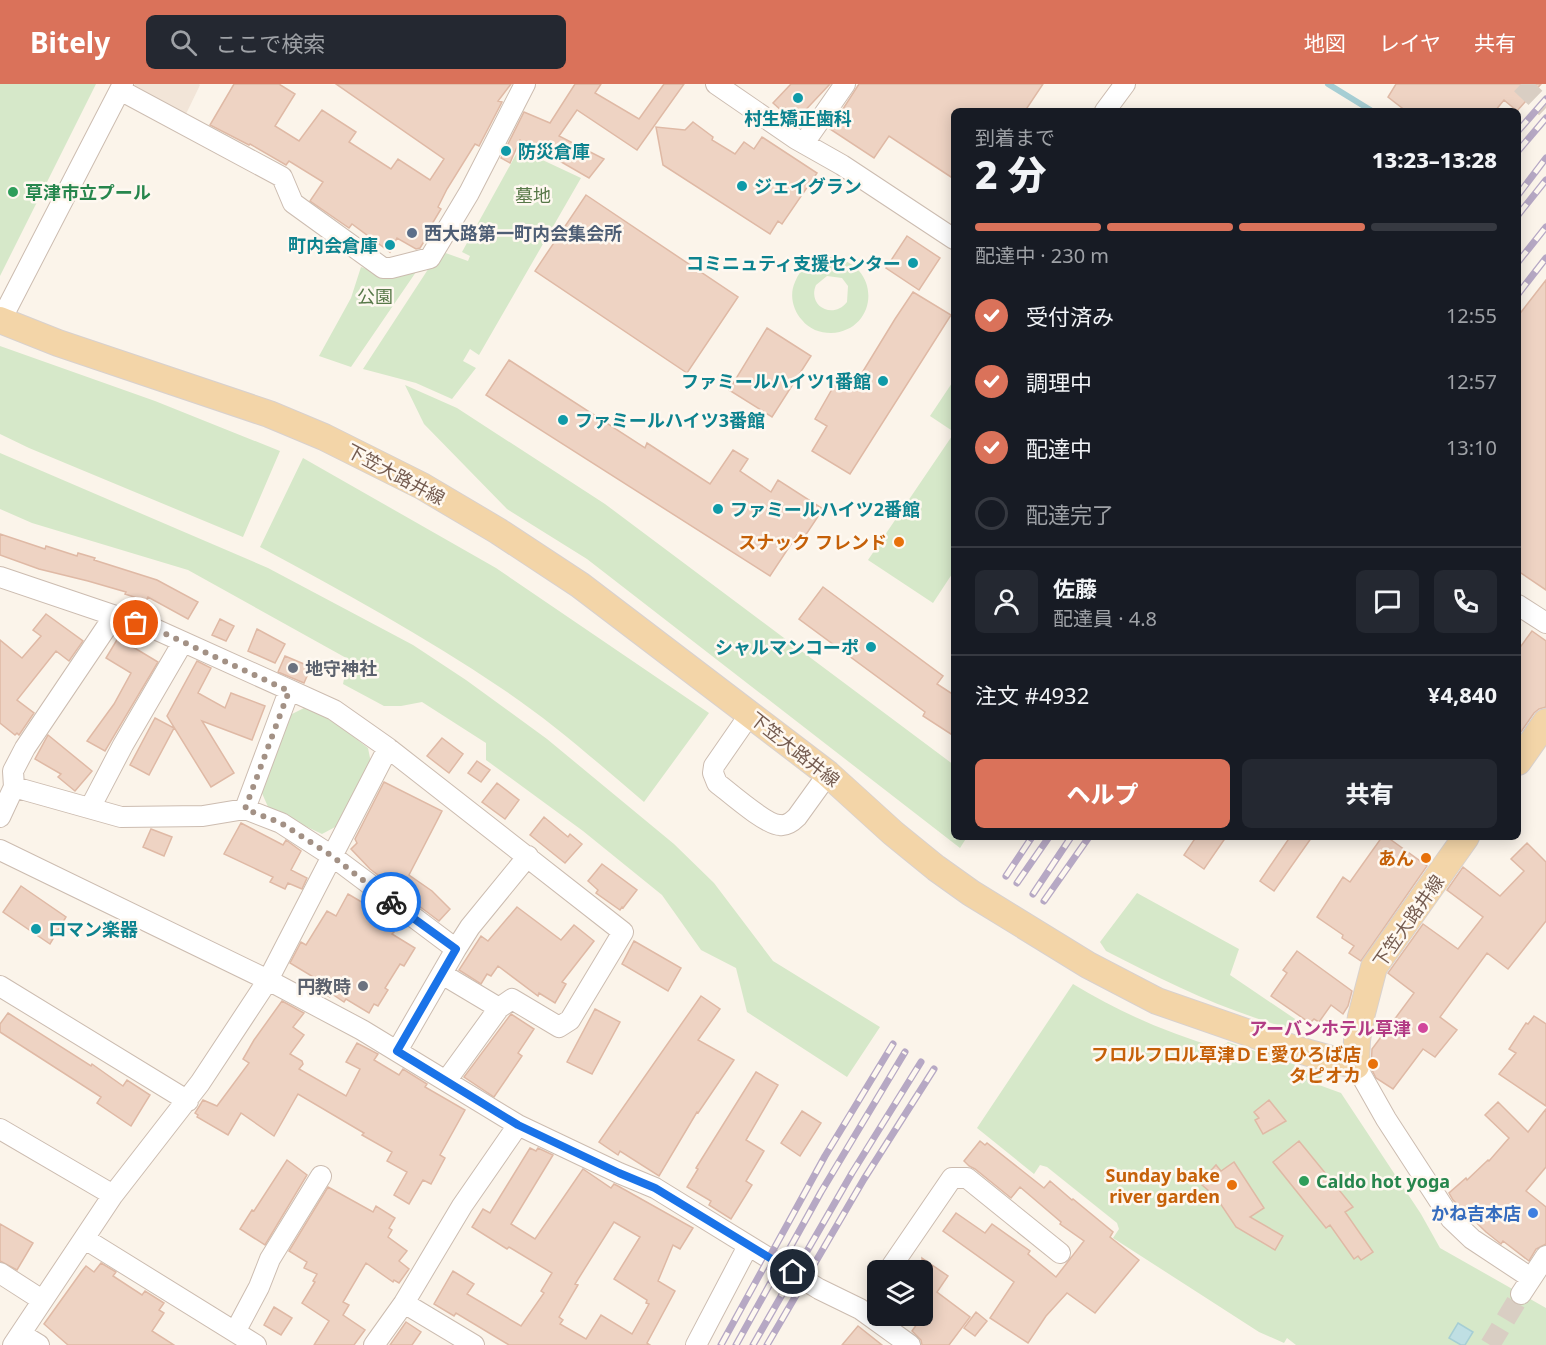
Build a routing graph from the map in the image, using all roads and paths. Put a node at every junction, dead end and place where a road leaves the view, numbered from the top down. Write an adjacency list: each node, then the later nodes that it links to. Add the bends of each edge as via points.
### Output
1 (525, 84): 5 (street, via 469,193 430,258 391,268 383,268 293,203 282,177)
2 (716, 84): 7 (street)
3 (845, 84): 7 (street)
4 (1125, 84): 6 (street)
5 (122, 87): 9 (street)
6 (1107, 108)
7 (804, 143): 8 (street)
8 (951, 237)
9 (0, 320): 16 (main road, 下笠大路井線, via 269,414 378,462 482,520 580,585)
10 (0, 577): 12 (street)
11 (1521, 607): 13 (street)
12 (114, 616): 14 (street); 21 (street, via 25,748 13,771)
13 (1546, 623)
14 (183, 642): 15 (street); 22 (street)
15 (300, 691): 18 (street); 23 (street)
16 (750, 714): 20 (main road, 下笠大路井線); 20 (street, via 714,766 717,783 770,823 781,825 797,817)
17 (1546, 722): 19 (main road)
18 (388, 748): 27 (street); 28 (street)
19 (1521, 758)
20 (828, 774): 35 (main road, 下笠大路井線, via 936,868 1116,981 1188,1012)
21 (14, 787): 22 (street); 24 (street)
22 (90, 808): 23 (street, via 122,817 203,816)
23 (245, 809): 27 (street, via 281,823)
24 (0, 817)
25 (1464, 840): 35 (main road, 下笠大路井線, via 1374,967 1361,1017)
26 (0, 850): 31 (street)
27 (332, 856): 29 (street); 31 (street)
28 (528, 856): 29 (street); 33 (street, via 623,932 570,1020 559,1028 512,999)
29 (456, 949): 30 (street)
30 (442, 974): 33 (street); 34 (street)
31 (268, 980): 34 (street); 37 (street)
32 (0, 986): 37 (street)
33 (499, 1008): 36 (street)
34 (397, 1051): 36 (street)
35 (1356, 1066): 45 (street, via 1451,1219 1526,1286)
36 (446, 1081): 38 (street)
37 (188, 1101): 41 (street)
38 (518, 1125): 43 (street, via 655,1188); 49 (street, via 462,1206)
39 (0, 1129): 41 (street)
40 (321, 1176): 52 (street, via 270,1259)
41 (113, 1195): 42 (street)
42 (85, 1239): 48 (street); 52 (street)
43 (748, 1246): 50 (street, via 819,1289); 58 (street)
44 (1060, 1253): 46 (street, via 960,1176 952,1178)
45 (1546, 1257)
46 (896, 1260)
47 (0, 1273): 48 (street)
48 (42, 1300): 53 (street)
49 (404, 1303): 56 (street); 57 (street)
50 (867, 1312)
51 (888, 1326): 59 (street)
52 (235, 1332): 55 (street)
53 (17, 1339): 54 (street)
54 (39, 1345)
55 (256, 1345)
56 (374, 1345)
57 (474, 1345)
58 (696, 1345)
59 (910, 1345)

